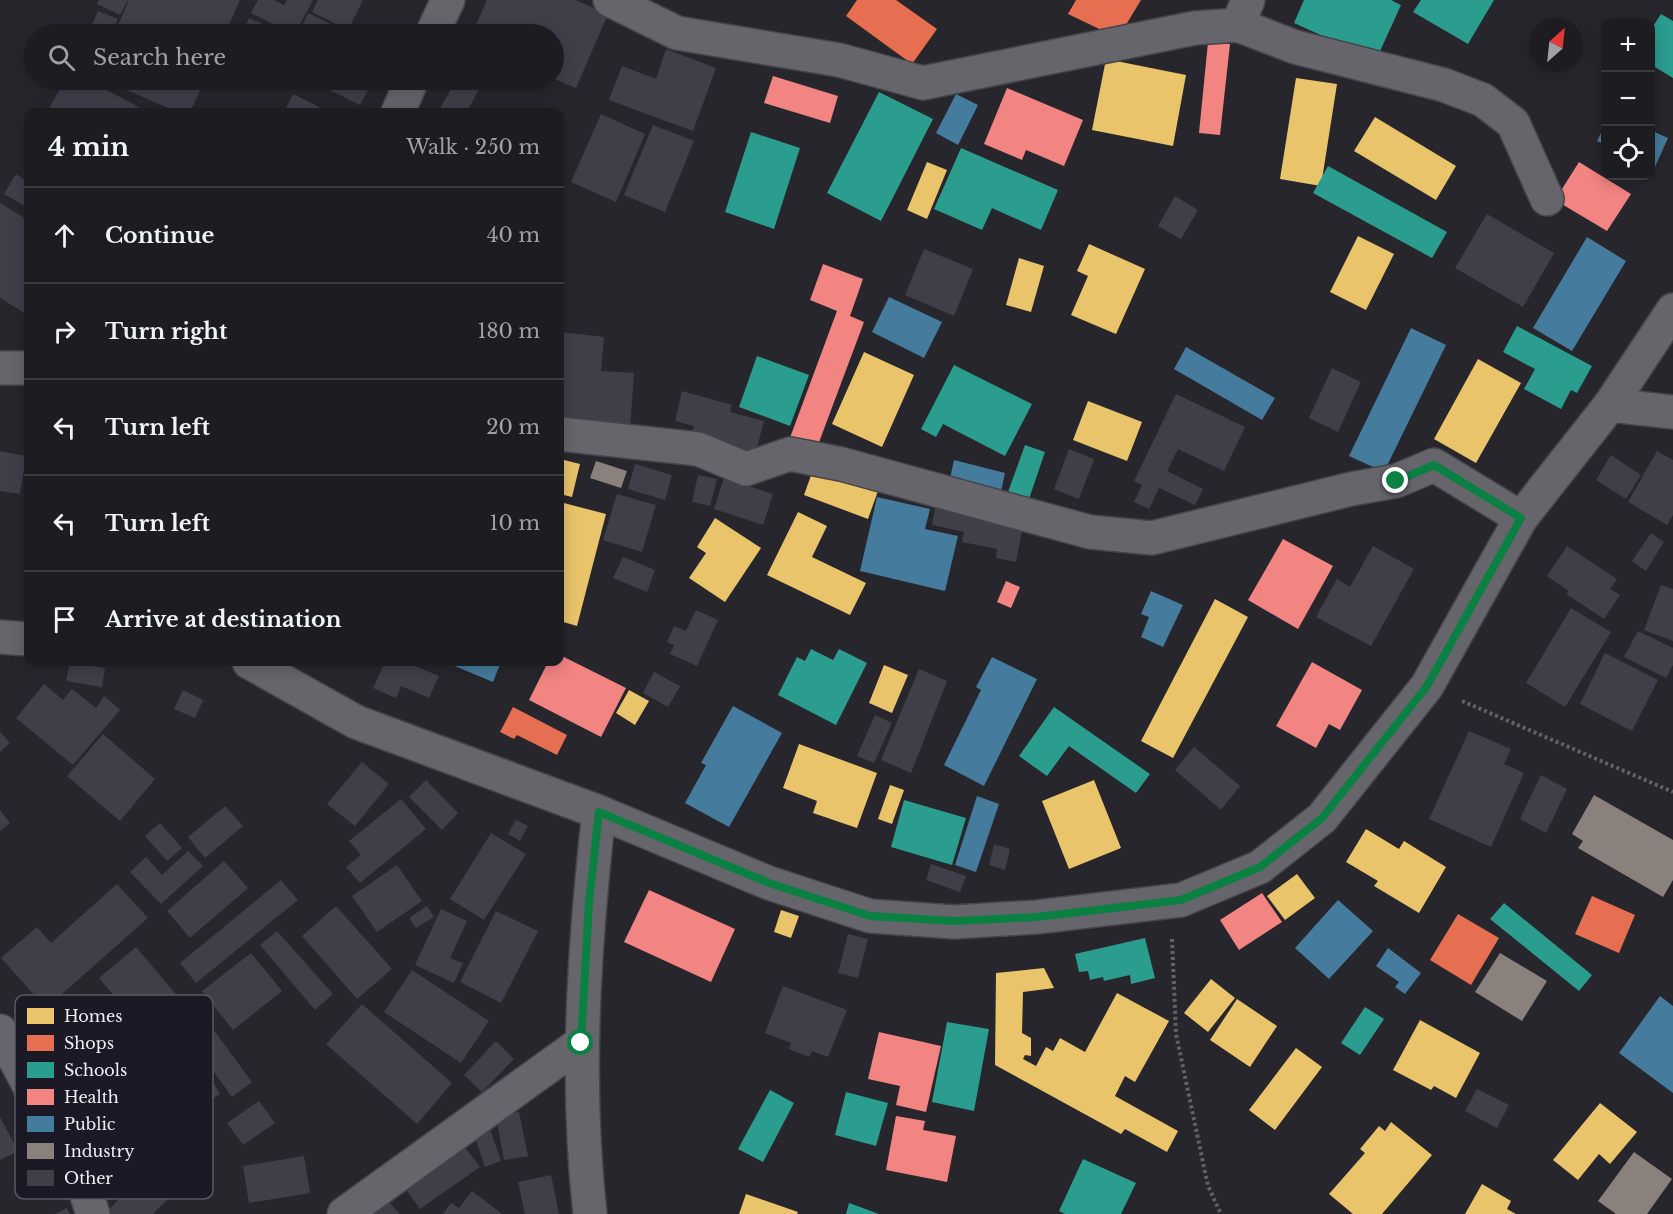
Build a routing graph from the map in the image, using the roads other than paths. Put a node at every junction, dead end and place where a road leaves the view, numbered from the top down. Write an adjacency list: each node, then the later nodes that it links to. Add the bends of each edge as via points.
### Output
1 (448, 0): 4 (street)
2 (610, 0): 3 (street, via 677,33 839,60 922,83 1195,28)
3 (1243, 12): 7 (street, via 1295,47 1444,85 1483,100 1513,123)
4 (437, 24)
5 (408, 90): 6 (street)
6 (400, 108)
7 (1547, 199)
8 (1673, 310): 11 (street)
9 (0, 368): 10 (street)
10 (24, 368)
11 (1610, 405): 12 (street); 14 (street)
12 (1673, 412)
13 (564, 434): 14 (street, via 698,449 746,469 789,454 841,464 1090,532 1152,538 1396,481 1434,465)
14 (1521, 518): 18 (street, via 1427,686 1322,818 1260,867 1181,900 1037,917 954,921 870,916 769,883)
15 (0, 637): 16 (street)
16 (24, 639)
17 (256, 666): 18 (street, via 356,722)
18 (599, 812): 20 (street)
19 (0, 1031): 21 (street)
20 (581, 1043): 24 (street); 25 (street, via 582,1145)
21 (15, 1059)
22 (88, 1199): 23 (street)
23 (93, 1214)
24 (344, 1214)
25 (590, 1214)

